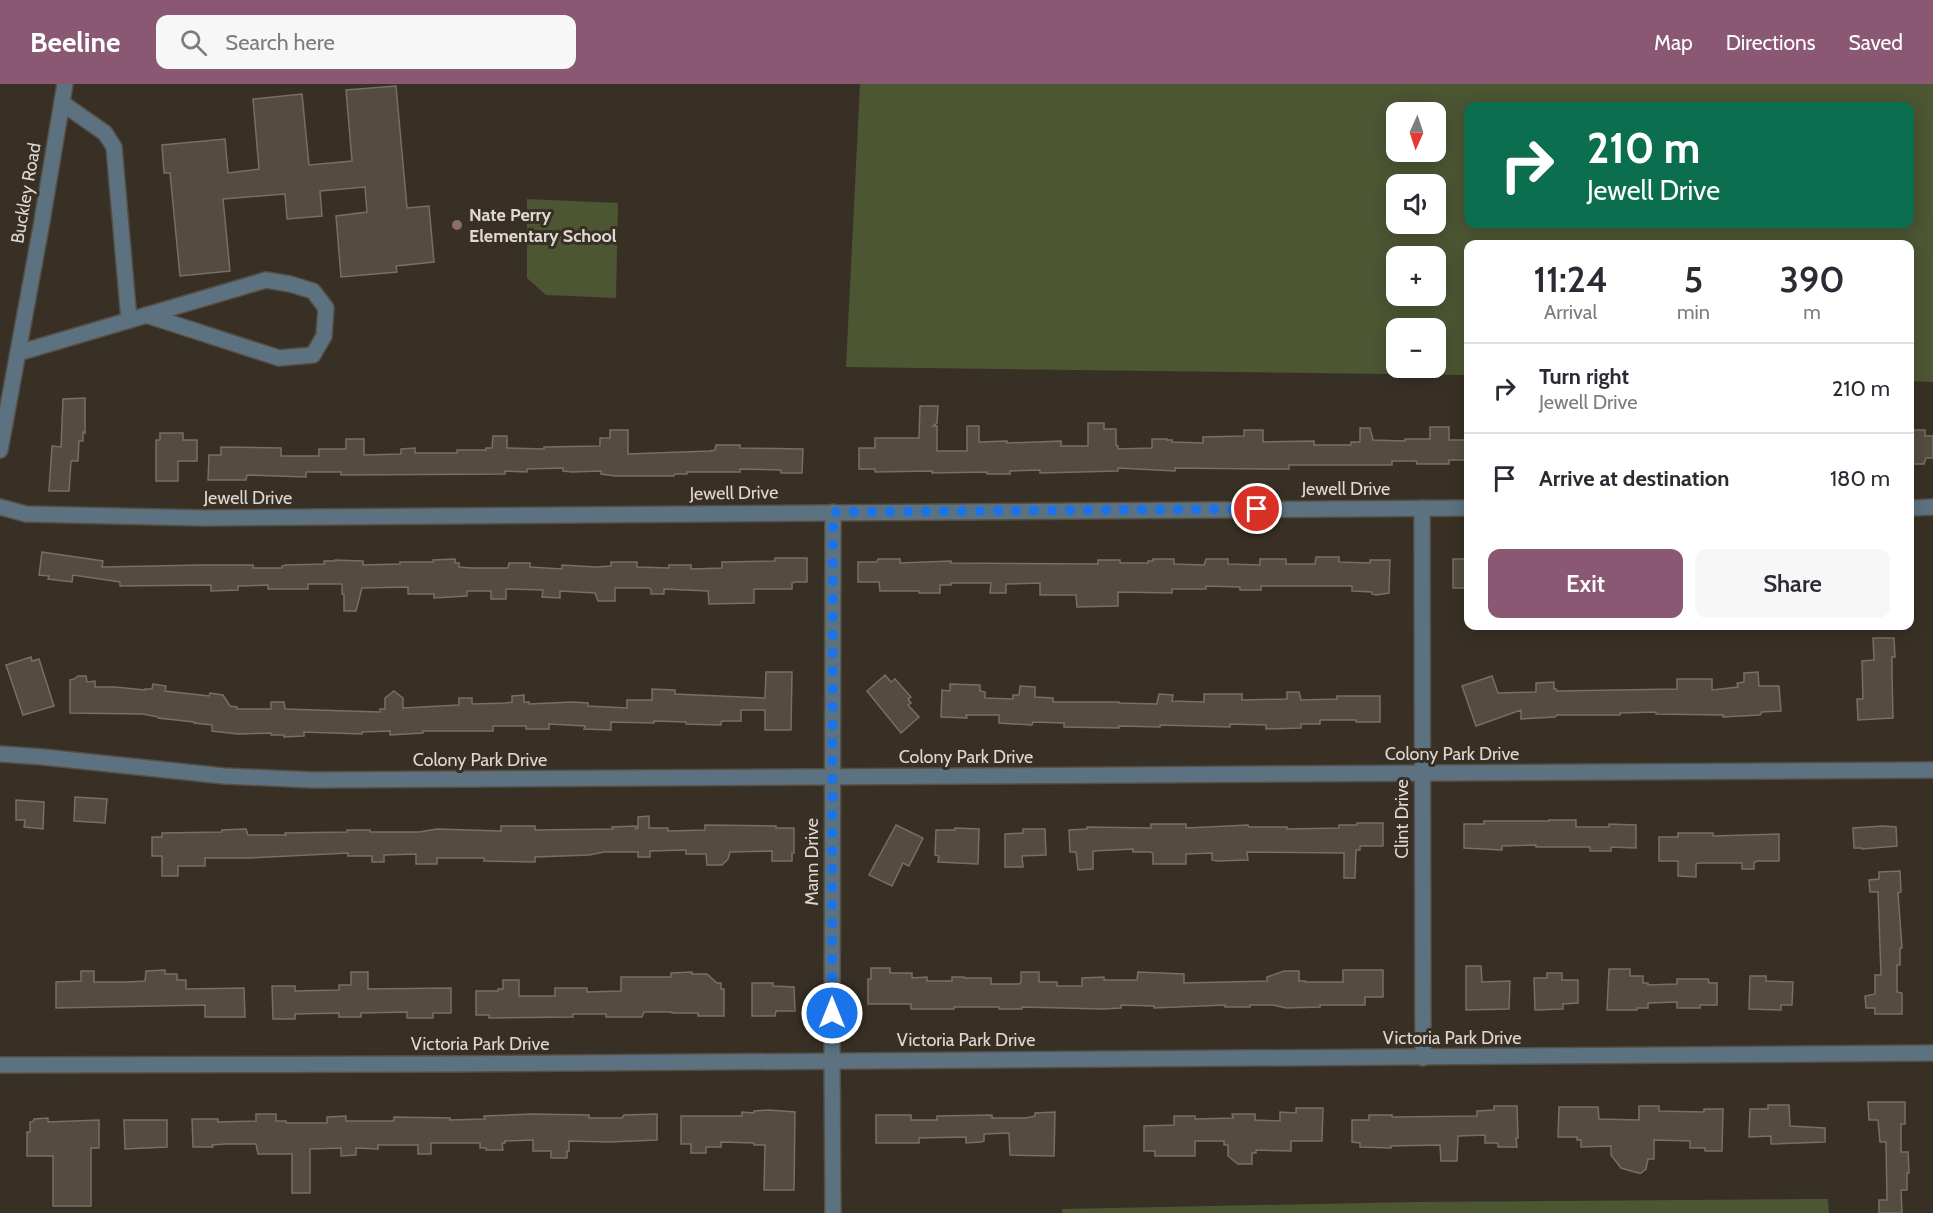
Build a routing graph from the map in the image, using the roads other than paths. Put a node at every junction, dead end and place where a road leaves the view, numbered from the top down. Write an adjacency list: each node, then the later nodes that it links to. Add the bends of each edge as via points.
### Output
1 (65, 84): 2 (street, Buckley Road)
2 (62, 103): 4 (street, via 105,133 114,147); 5 (street, Buckley Road)
3 (146, 315): 3 (street, via 266,280 314,291 326,308 324,336 313,355 279,358); 4 (street)
4 (129, 320): 5 (street)
5 (18, 353): 6 (street, Buckley Road)
6 (0, 450)
7 (0, 507): 12 (street, Jewell Drive, via 26,514 204,518)
8 (1933, 507): 11 (street)
9 (1422, 508): 10 (street, Jewell Drive); 12 (street, Jewell Drive); 15 (street, Clint Drive)
10 (1464, 508)
11 (1914, 508)
12 (833, 512): 16 (street, Mann Drive)
13 (0, 754): 16 (street, Colony Park Drive, via 224,776 313,780)
14 (1933, 770): 15 (street, Colony Park Drive)
15 (1422, 774): 16 (street, Colony Park Drive); 18 (street, Clint Drive)
16 (832, 777): 19 (street, Mann Drive)
17 (1933, 1053): 18 (street, Victoria Park Drive)
18 (1423, 1058): 19 (street, Victoria Park Drive)
19 (832, 1060): 20 (street, Victoria Park Drive); 21 (street, Mann Drive)
20 (0, 1065)
21 (833, 1213)

